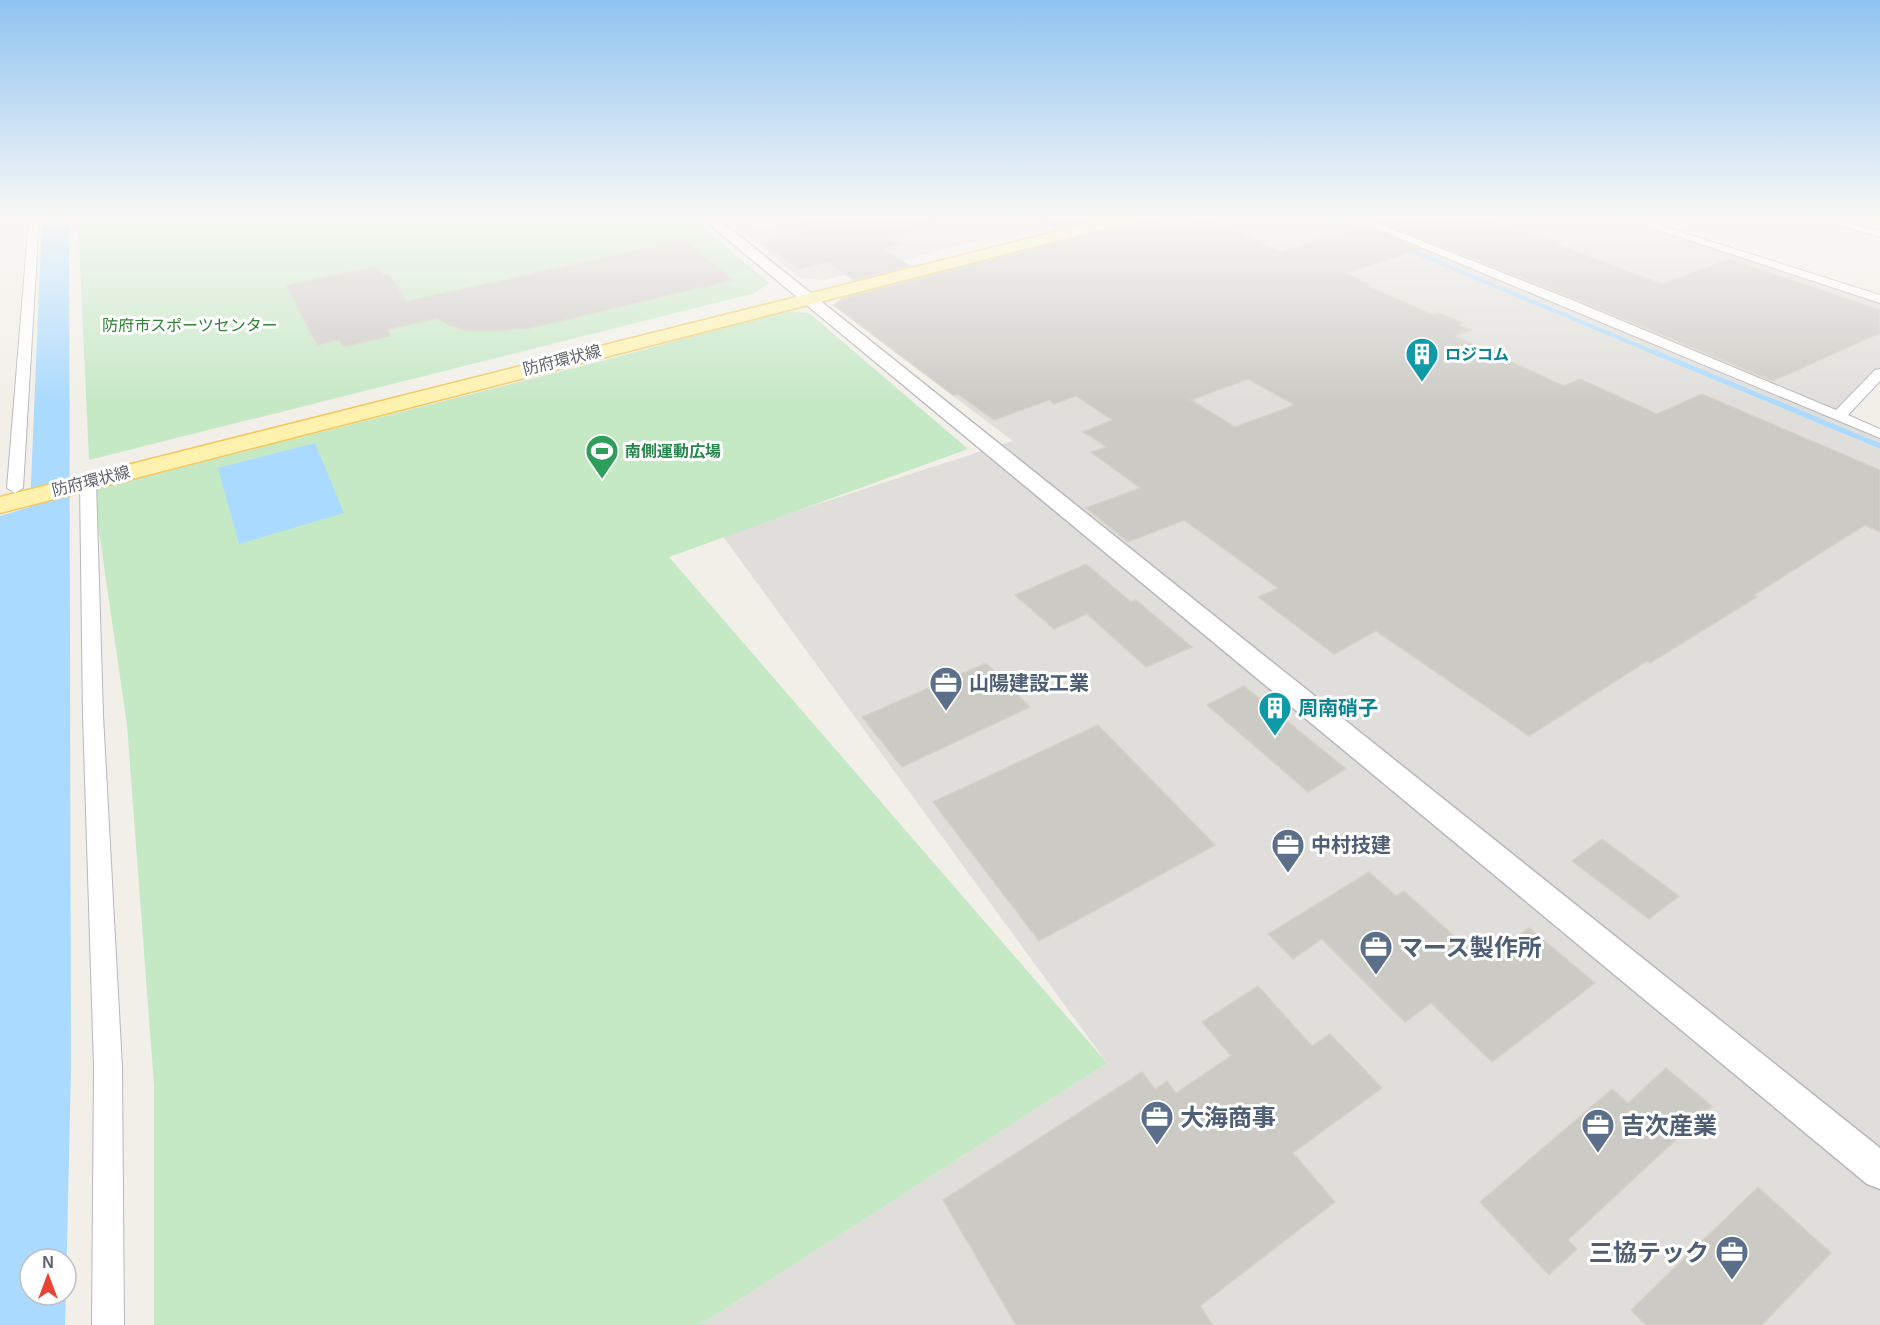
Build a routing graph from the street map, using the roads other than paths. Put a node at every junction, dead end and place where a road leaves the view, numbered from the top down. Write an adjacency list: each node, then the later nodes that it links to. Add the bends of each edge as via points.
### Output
1 (29, 281): 13 (street)
2 (787, 281): 7 (street)
3 (854, 281): 7 (main road, 防府環状線)
4 (860, 281): 7 (main road, 防府環状線)
5 (1513, 281): 10 (street)
6 (1823, 281): 8 (street)
7 (804, 294): 12 (main road, 防府環状線); 14 (street)
8 (1880, 299)
9 (1880, 373): 10 (street)
10 (1838, 417): 11 (street)
11 (1880, 434)
12 (92, 474): 13 (main road, 防府環状線); 15 (street, via 93,715 108,1067)
13 (13, 494)
14 (1880, 1171)
15 (108, 1325)

